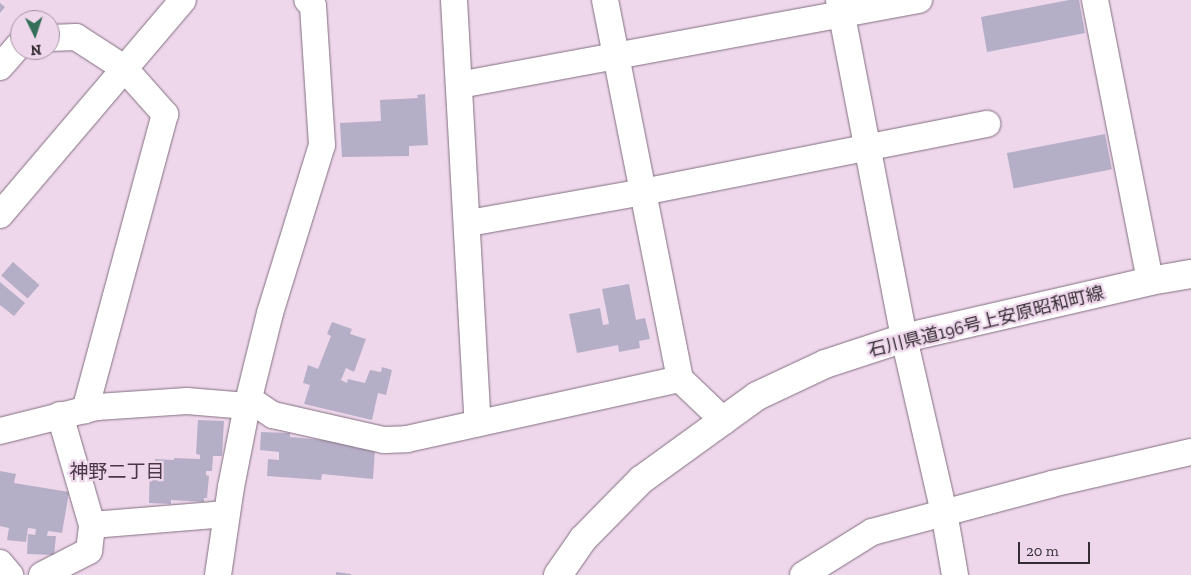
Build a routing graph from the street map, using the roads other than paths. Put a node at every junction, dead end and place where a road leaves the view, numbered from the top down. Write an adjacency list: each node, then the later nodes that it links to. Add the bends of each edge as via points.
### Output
1 (183, 0): 12 (street)
2 (307, 0): 23 (street, via 313,6 322,145 270,313)
3 (454, 0): 13 (street)
4 (605, 0): 9 (street)
5 (919, 0): 7 (street)
6 (1095, 0): 20 (street)
7 (841, 8): 9 (street); 15 (street)
8 (60, 38): 12 (street, via 76,37)
9 (616, 55): 13 (street); 16 (street)
10 (10, 56): 11 (street)
11 (0, 67)
12 (124, 68): 17 (street); 24 (street, via 164,114)
13 (459, 84): 18 (street)
14 (987, 124): 15 (street)
15 (868, 149): 16 (street); 21 (street)
16 (643, 192): 18 (street); 22 (street)
17 (0, 215)
18 (469, 223): 26 (street)
19 (1191, 274): 20 (main road, 石川県道196号上安原昭和町線)
20 (1150, 281): 21 (main road, 石川県道196号上安原昭和町線)
21 (904, 338): 25 (main road, 石川県道196号上安原昭和町線, via 825,364 757,396); 29 (street)
22 (680, 379): 25 (street); 26 (street)
23 (248, 403): 24 (street, via 187,401 98,407); 26 (street, via 273,415 384,440 407,439); 30 (street)
24 (72, 412): 27 (street); 31 (street)
25 (724, 421): 36 (main road, 石川県道196号上安原昭和町線, via 641,480 584,539)
26 (478, 423)
27 (0, 430)
28 (1191, 452): 29 (street)
29 (944, 512): 37 (street, via 872,532); 38 (street)
30 (227, 514): 31 (street); 35 (street)
31 (92, 525): 34 (street, via 89,550)
32 (0, 563): 33 (street)
33 (10, 575)
34 (42, 575)
35 (218, 575)
36 (558, 575)
37 (802, 575)
38 (955, 575)

